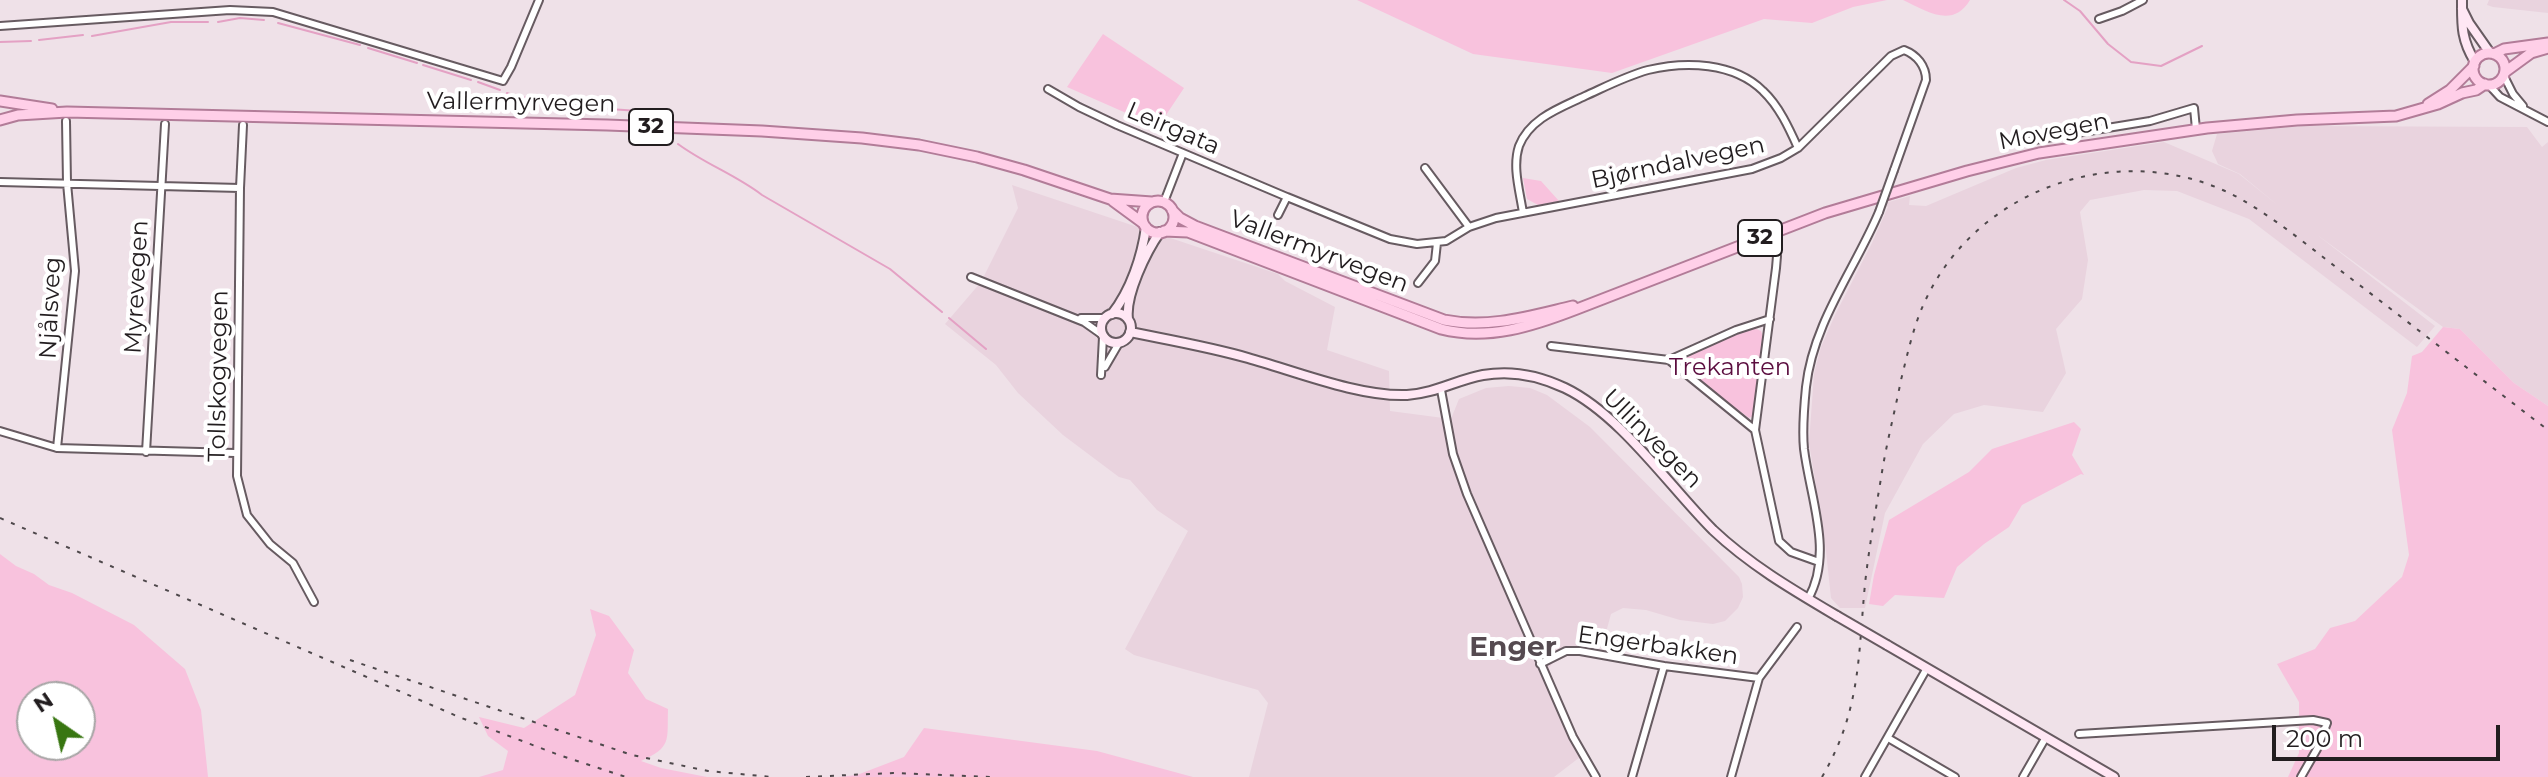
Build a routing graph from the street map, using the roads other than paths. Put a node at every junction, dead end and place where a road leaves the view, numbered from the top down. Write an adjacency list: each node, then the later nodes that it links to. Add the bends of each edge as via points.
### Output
1 (539, 0): 5 (street, via 503,81 273,12 230,10)
2 (2143, 0): 4 (street)
3 (2462, 4): 7 (main road); 8 (main road, via 2463,34)
4 (2099, 19)
5 (0, 26)
6 (2548, 45): 7 (main road, 32); 9 (main road, 32)
7 (2492, 53): 8 (main road, 32, via 2481,55); 9 (main road, via 2502,59)
8 (2474, 64): 10 (main road, via 2477,79); 13 (main road, Movegen / 32)
9 (2504, 74): 10 (main road, 32, via 2498,83); 14 (street)
10 (2487, 84): 13 (main road, Movegen / 32); 14 (street)
11 (1048, 89): 23 (street, Leirgata)
12 (0, 101): 15 (main road, Vallermyrvegen / 32); 16 (main road, 32)
13 (2422, 109): 20 (main road, Movegen / 32, via 2396,116)
14 (2525, 109): 17 (street)
15 (66, 117): 16 (main road, Vallermyrvegen / 32, via 18,115); 26 (street, Njålsveg); 30 (main road, Vallermyrvegen / 32, via 607,125 862,138 977,157)
16 (0, 120)
17 (2548, 122)
18 (165, 124): 27 (street, Myrevegen)
19 (243, 125): 28 (street, Tollskogvegen)
20 (2196, 129): 21 (street, Movegen, via 2194,108 2150,121); 43 (main road, Movegen / 32, via 2039,153 1922,183 1786,227)
21 (2028, 141)
22 (1798, 148): 34 (street, Bjørndalvegen, via 1741,172); 34 (street, via 1772,100 1751,81 1710,66 1646,71 1546,115 1530,128 1517,154); 59 (street, Bjørndalvegen, bridge, via 1891,56 1904,50 1921,63 1926,80 1879,212 1817,346 1807,384 1804,448)
23 (1183, 153): 29 (street, Leirgata); 32 (street)
24 (1425, 168): 37 (street)
25 (0, 182): 26 (street)
26 (67, 183): 27 (street); 56 (street, Njålsveg, via 75,271)
27 (161, 185): 28 (street); 57 (street, Myrevegen)
28 (240, 188): 58 (street, Tollskogvegen)
29 (1287, 197): 35 (street); 39 (street, Leirgata, via 1390,239)
30 (1110, 199): 31 (main road, Vallermyrvegen / 32); 36 (main road, Vallermyrvegen / 32)
31 (1152, 202): 32 (main road, Vallermyrvegen / 32); 36 (main road, via 1143,211)
32 (1164, 202): 33 (main road, Vallermyrvegen / 32)
33 (1172, 210): 38 (main road, via 1173,222); 43 (main road, Vallermyrvegen / 32, via 1195,226 1456,322 1500,322)
34 (1523, 213): 37 (street, Bjørndalvegen)
35 (1278, 215)
36 (1144, 225): 38 (main road, Vallermyrvegen / 32); 44 (main road, via 1139,258 1122,300)
37 (1469, 227): 39 (street, Bjørndalvegen)
38 (1162, 232): 43 (main road, Vallermyrvegen / 32, via 1188,232 1450,331 1515,329); 46 (main road, via 1129,300)
39 (1437, 243): 42 (street, via 1435,261)
40 (1773, 248): 47 (street, via 1777,256)
41 (971, 277): 45 (street)
42 (1418, 283)
43 (1601, 300)
44 (1109, 316): 45 (street); 46 (main road); 49 (main road, via 1101,325)
45 (1071, 317): 49 (street)
46 (1128, 319): 48 (main road)
47 (1770, 319): 52 (street); 54 (street)
48 (1130, 332): 50 (main road); 53 (main road, Ullinvegen, via 1365,390 1404,395)
49 (1102, 336): 50 (main road); 50 (street, via 1102,372)
50 (1119, 343)
51 (1551, 346): 52 (street)
52 (1669, 360): 54 (street)
53 (1441, 390): 60 (main road, Ullinvegen, via 1480,375 1508,374 1541,378 1571,391 1607,418 1730,545); 63 (street, via 1462,482)
54 (1755, 430): 59 (street, via 1779,541 1791,552)
55 (0, 431): 56 (street)
56 (57, 448): 57 (street)
57 (146, 452): 58 (street)
58 (235, 453): 61 (street, Tollskogvegen, via 247,515 293,563)
59 (1819, 562): 60 (street)
60 (1808, 599): 65 (main road, Ullinvegen, bridge)
61 (314, 602)
62 (1797, 627): 66 (street, Engerbakken)
63 (1540, 664): 64 (street, Engerbakken, via 1566,651 1580,651); 70 (street)
64 (1664, 666): 66 (street, Engerbakken); 71 (street)
65 (1927, 668): 68 (main road); 69 (street)
66 (1759, 678): 72 (street)
67 (2079, 734): 77 (street, via 2327,723)
68 (2046, 737): 75 (street); 76 (main road)
69 (1888, 738): 73 (street); 74 (street)
70 (1596, 777)
71 (1632, 777)
72 (1731, 777)
73 (1865, 777)
74 (1955, 777)
75 (2023, 777)
76 (2114, 777)
77 (2301, 777)

